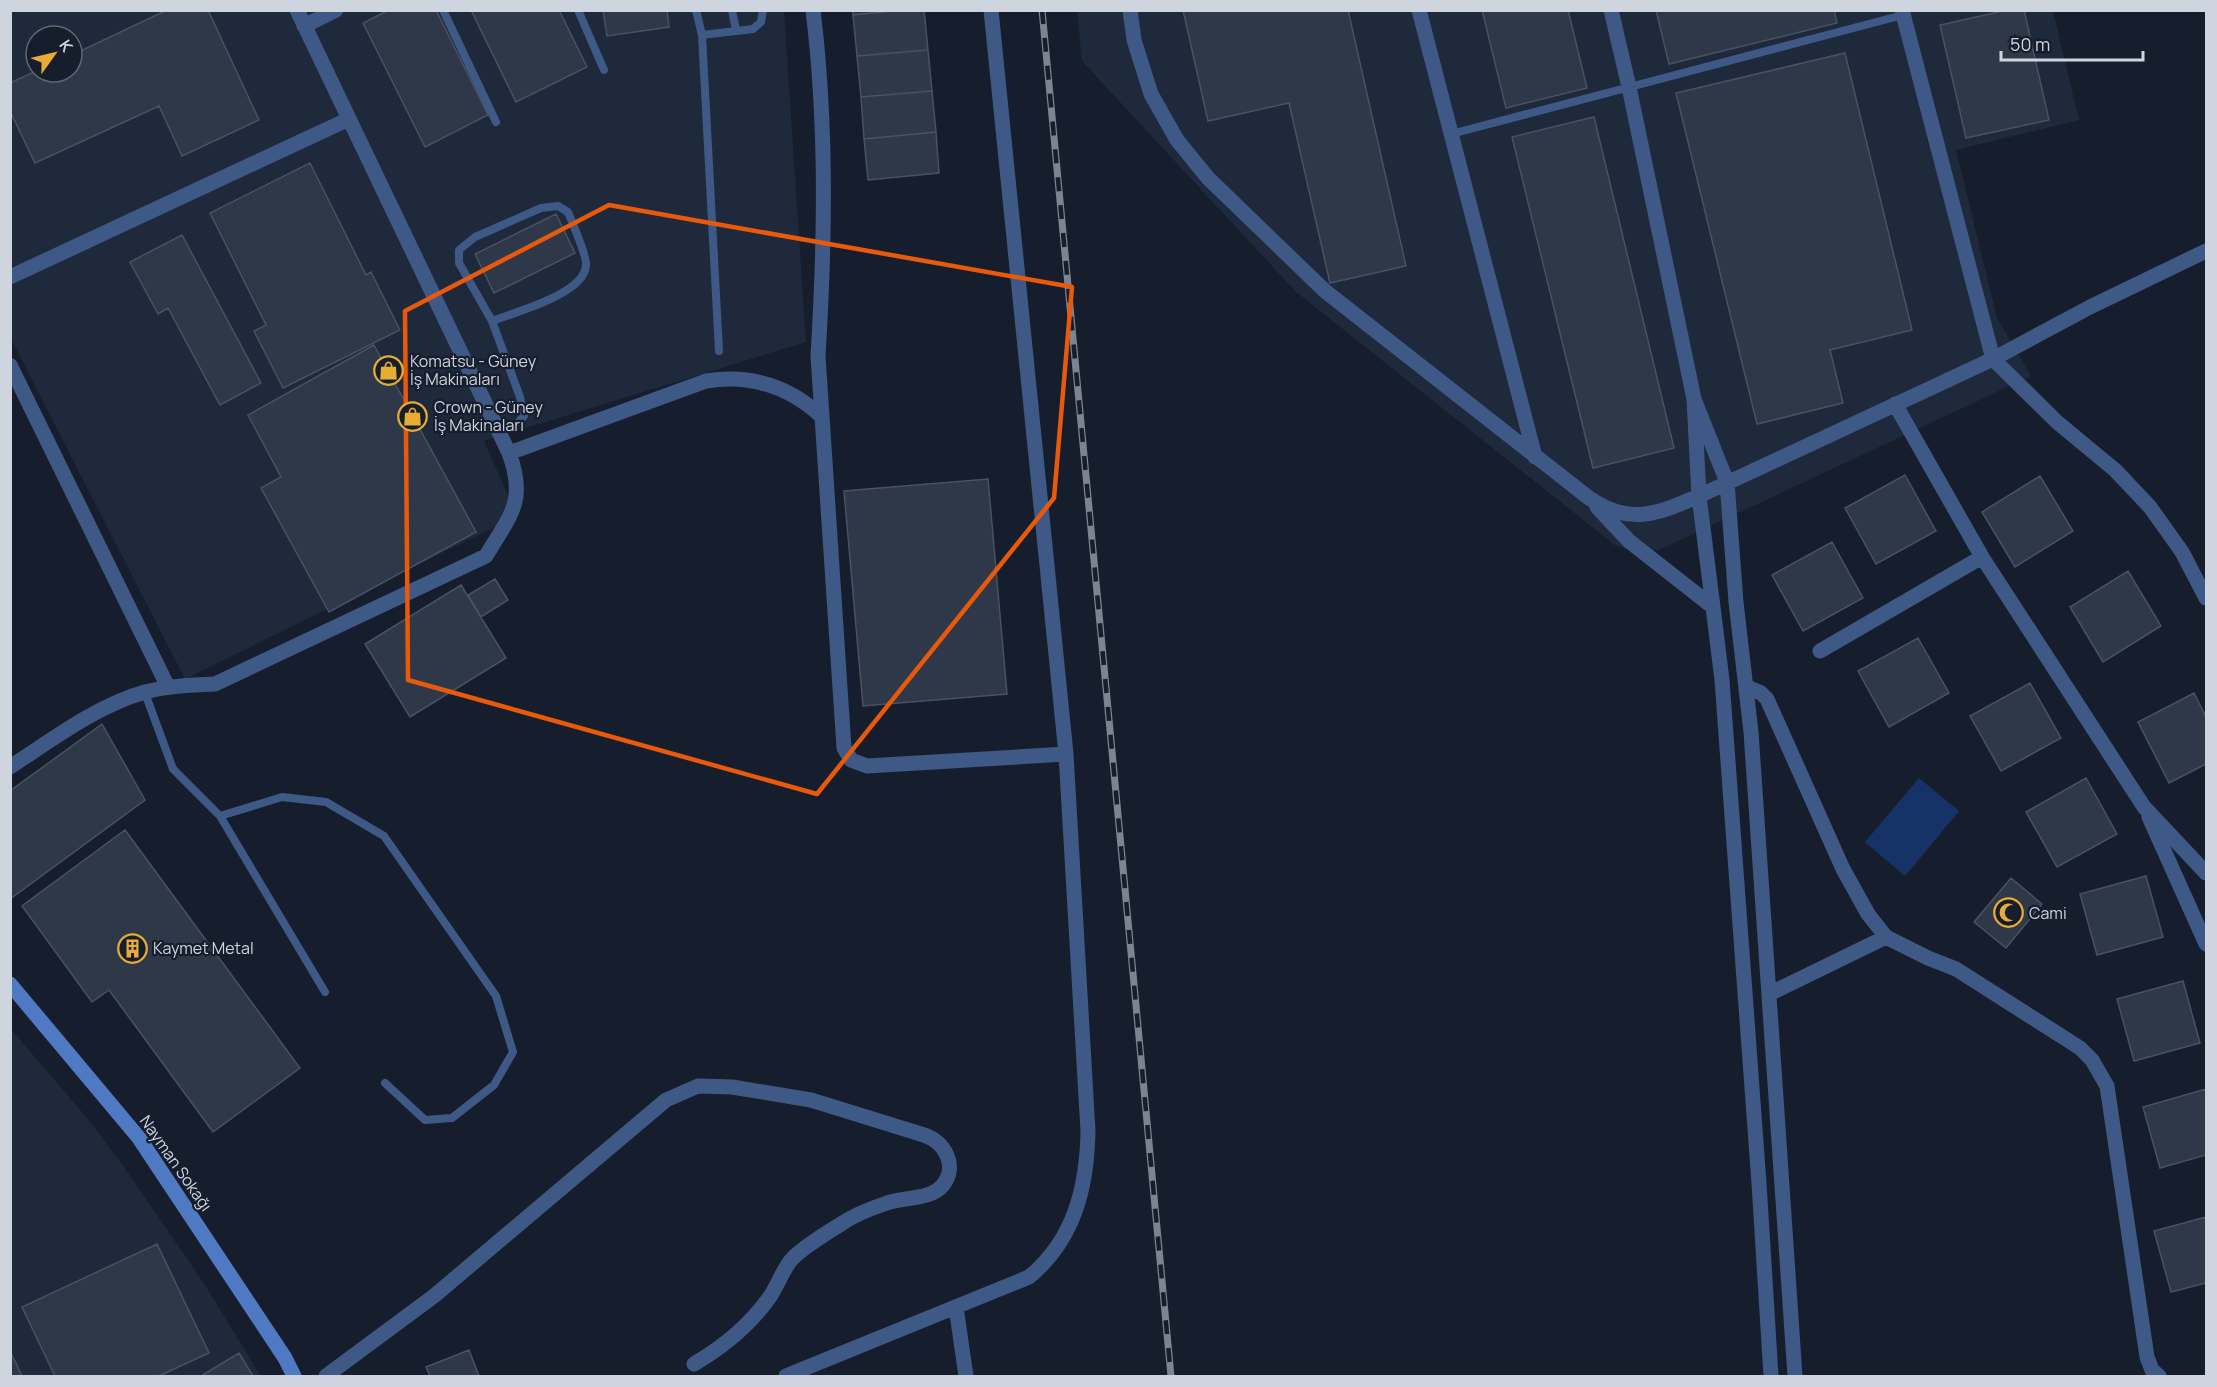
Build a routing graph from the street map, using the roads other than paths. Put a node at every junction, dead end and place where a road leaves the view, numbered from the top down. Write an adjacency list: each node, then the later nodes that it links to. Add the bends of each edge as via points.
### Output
1 (297, 10): 14 (street)
2 (336, 10): 14 (street)
3 (443, 10): 20 (lane)
4 (578, 10): 17 (lane)
5 (696, 10): 16 (lane)
6 (732, 10): 15 (lane)
7 (763, 10): 15 (lane, via 761,21 753,29)
8 (813, 10): 30 (street, via 823,164 818,356)
9 (991, 10): 44 (street)
10 (1130, 10): 33 (street, via 1134,40 1151,94 1177,140 1208,178 1325,291)
11 (1419, 10): 21 (street)
12 (1611, 10): 18 (street)
13 (1903, 13): 18 (lane); 26 (street)
14 (304, 26): 19 (street)
15 (736, 30): 16 (lane)
16 (702, 35): 25 (lane)
17 (604, 70)
18 (1629, 87): 21 (lane); 28 (street)
19 (349, 119): 23 (street); 31 (street)
20 (496, 122)
21 (1451, 134): 33 (street)
22 (2206, 251): 26 (street)
23 (10, 277)
24 (492, 321): 24 (lane, via 459,263 459,250 475,237 541,208 558,206 568,212 587,265 582,278 566,292); 31 (lane, via 524,416 515,426)
25 (719, 351)
26 (1993, 359): 29 (street); 38 (street, via 2139,494 2166,527)
27 (10, 365): 41 (street)
28 (1694, 399): 34 (street); 35 (street)
29 (1894, 404): 34 (street); 37 (street)
30 (822, 417): 32 (street, via 797,396 767,383 722,379 706,381); 44 (street, via 847,755 867,766)
31 (499, 432): 32 (street)
32 (509, 453): 41 (street, via 516,471 516,500 505,528 486,556 215,684)
33 (1535, 457): 36 (street)
34 (1727, 482): 35 (street); 42 (street)
35 (1699, 496): 36 (street, via 1661,512 1639,516 1613,512); 39 (street)
36 (1588, 498): 39 (street, via 1629,541)
37 (1982, 557): 40 (street); 46 (street)
38 (2206, 598)
39 (1713, 607): 61 (street)
40 (1820, 651)
41 (168, 687): 43 (street)
42 (1747, 687): 49 (street, via 1767,699 1843,869); 53 (street)
43 (145, 693): 45 (street, via 99,711); 47 (lane, via 173,769)
44 (1066, 754): 55 (street, via 1088,1131 1085,1176 1069,1227 1042,1266 1029,1277)
45 (10, 767)
46 (2144, 807): 48 (street); 50 (street)
47 (220, 816): 52 (lane); 54 (lane, via 282,797 326,802 384,836 496,996 513,1052 494,1085 452,1118 425,1120)
48 (2206, 873)
49 (1886, 937): 53 (street); 63 (street, via 1983,986 2080,1048 2101,1073 2107,1086 2147,1358)
50 (2206, 944)
51 (10, 984): 57 (street, Nayman Sokağı, via 140,1138)
52 (325, 992)
53 (1769, 994): 62 (street)
54 (385, 1083)
55 (956, 1307): 59 (street); 60 (street)
56 (693, 1364): 58 (street, via 725,1344 755,1316 792,1259 843,1222 885,1203 928,1195 939,1189 948,1177 949,1162 939,1142 811,1100 721,1085 687,1089 666,1100 434,1296)
57 (294, 1377)
58 (326, 1377)
59 (786, 1377)
60 (966, 1377)
61 (1771, 1377)
62 (1795, 1377)
63 (2159, 1377)

